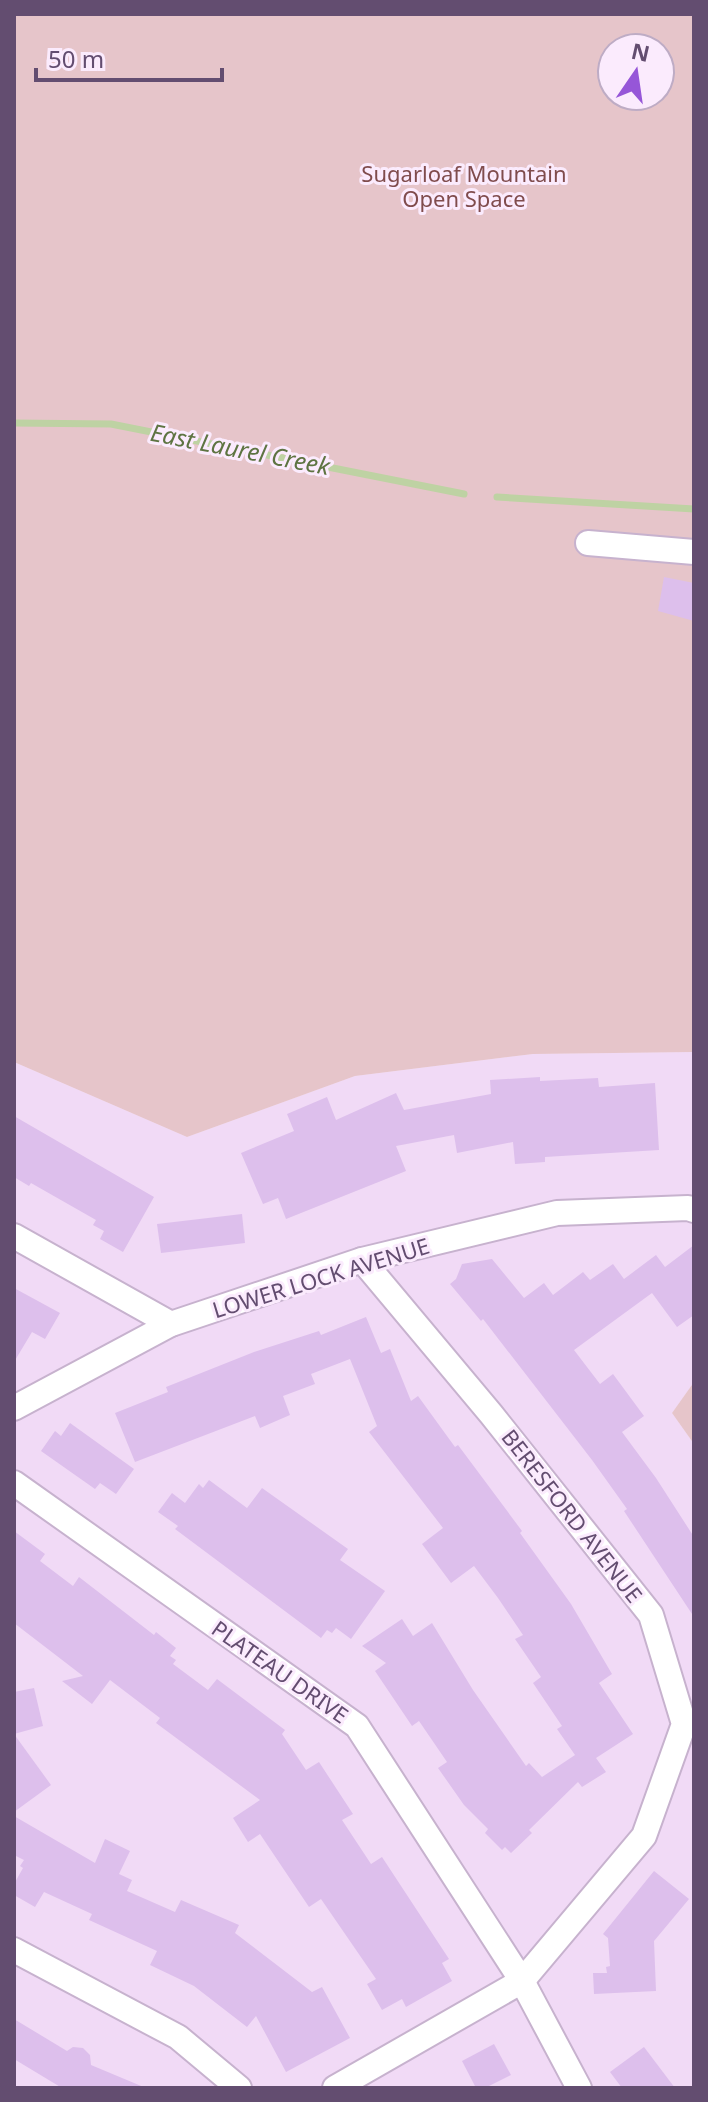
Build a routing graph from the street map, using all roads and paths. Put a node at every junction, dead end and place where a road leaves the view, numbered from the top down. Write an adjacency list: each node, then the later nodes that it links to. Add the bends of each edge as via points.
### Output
1 (588, 543): 2 (street)
2 (694, 552)
3 (694, 1210): 5 (street, LOWER LOCK AVENUE, via 557,1213)
4 (14, 1236): 6 (street)
5 (362, 1260): 6 (street, LOWER LOCK AVENUE); 10 (street, BERESFORD AVENUE, via 651,1615 684,1724 644,1836)
6 (171, 1324): 7 (street, LOWER LOCK AVENUE)
7 (14, 1408)
8 (14, 1483): 10 (street, PLATEAU DRIVE, via 357,1726)
9 (14, 1950): 11 (street, via 178,2037)
10 (522, 1981): 12 (street, BERESFORD AVENUE); 13 (street, PLATEAU DRIVE)
11 (239, 2088)
12 (335, 2088)
13 (579, 2088)

